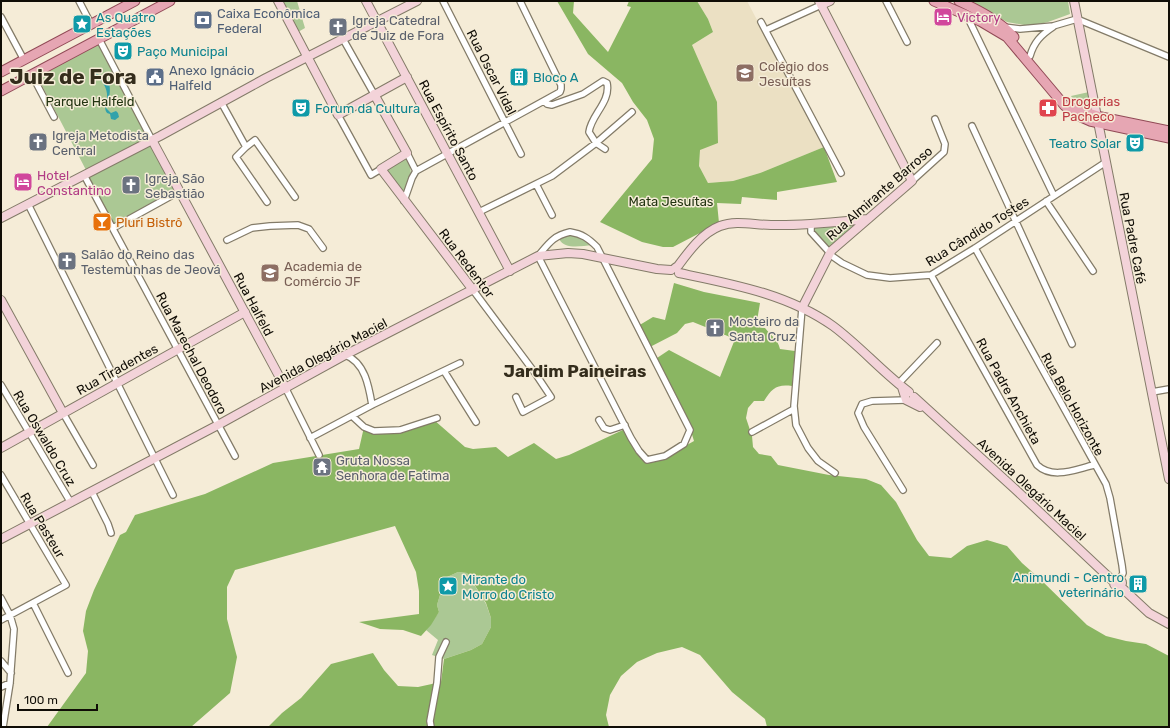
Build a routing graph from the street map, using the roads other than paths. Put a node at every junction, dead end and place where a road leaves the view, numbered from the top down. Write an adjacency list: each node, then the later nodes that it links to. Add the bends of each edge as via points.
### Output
1 (79, 1): 20 (street)
2 (135, 1): 20 (main road)
3 (170, 1): 24 (main road)
4 (278, 1): 28 (street)
5 (366, 1): 18 (street, Rua Espírito Santo)
6 (417, 1): 18 (street)
7 (443, 1): 43 (street, Rua Oscar Vidal)
8 (520, 1): 36 (street, via 561,85 558,93)
9 (830, 1): 14 (street)
10 (886, 1): 26 (street)
11 (934, 1): 15 (main road)
12 (1074, 1): 17 (street, Rua Padre Café)
13 (962, 2): 22 (main road, via 983,12)
14 (820, 3): 23 (street); 61 (street)
15 (966, 14): 41 (main road, via 1007,37 1074,114 1088,120); 64 (street)
16 (1, 17): 30 (street)
17 (1077, 20): 21 (street); 29 (street); 41 (street, Rua Padre Café)
18 (377, 22): 25 (street); 33 (street, Rua Espírito Santo)
19 (761, 22): 23 (street)
20 (91, 24): 30 (main road)
21 (1053, 26): 22 (street, via 1020,29); 27 (street, via 1037,40)
22 (1004, 27): 27 (main road)
23 (766, 30): 59 (street)
24 (99, 39): 32 (main road); 49 (street, Rua Halfeld)
25 (343, 39): 28 (street); 35 (street)
26 (907, 42)
27 (1030, 56): 41 (main road, via 1073,105)
28 (307, 57): 37 (street); 39 (street)
29 (1169, 57)
30 (24, 60): 31 (main road)
31 (1, 72)
32 (32, 75): 34 (main road); 40 (street)
33 (406, 77): 35 (street); 54 (street, Rua Espírito Santo)
34 (1, 91)
35 (374, 94): 39 (street); 53 (street)
36 (544, 101): 43 (street); 50 (street, via 552,105 583,94 603,81 607,82 606,98 590,125 589,132)
37 (221, 102): 49 (street); 51 (street)
38 (632, 112): 50 (street)
39 (338, 115): 57 (street, via 371,175)
40 (54, 117)
41 (1097, 118): 45 (main road); 46 (main road); 56 (street, Rua Padre Café)
42 (935, 119): 61 (street, Rua Almirante Barroso, via 945,149)
43 (505, 122): 54 (street); 55 (street, Rua Oscar Vidal)
44 (972, 126): 75 (street)
45 (1135, 130): 47 (main road, via 1143,129); 48 (main road)
46 (1169, 131)
47 (1169, 135)
48 (1169, 138)
49 (152, 140): 60 (street); 63 (street, Rua Halfeld)
50 (596, 143): 52 (street); 62 (street, via 564,168)
51 (246, 146): 65 (street, via 255,140); 68 (street, via 236,156)
52 (605, 149)
53 (406, 153): 57 (street); 58 (street)
54 (448, 153): 58 (street); 70 (street, Rua Espírito Santo)
55 (521, 154)
56 (1106, 162): 64 (street, Rua Cândido Tostes); 104 (street, Rua Padre Café)
57 (381, 169): 66 (street, Rua Redentor)
58 (416, 171): 66 (street)
59 (841, 172)
60 (84, 175): 69 (street); 77 (street, Rua Marechal Deodoro)
61 (912, 181): 73 (street, Rua Almirante Barroso)
62 (536, 184): 70 (street); 71 (street)
63 (180, 191): 77 (street); 92 (street, Rua Halfeld)
64 (1054, 196): 67 (street, Rua Cândido Tostes)
65 (295, 197)
66 (404, 201): 89 (street, Rua Redentor)
67 (1046, 201): 75 (street, Rua Cândido Tostes); 87 (street)
68 (267, 202)
69 (28, 204): 72 (street); 99 (street)
70 (479, 212): 86 (street, Rua Espírito Santo)
71 (552, 215)
72 (1, 218)
73 (869, 218): 74 (street); 78 (street, Rua Almirante Barroso)
74 (850, 220): 76 (street); 78 (street)
75 (1016, 221): 81 (street, Rua Cândido Tostes); 94 (street)
76 (812, 224): 82 (street, Rua Cândido Tostes, via 811,232); 85 (street, via 734,223 720,226 693,247)
77 (113, 228): 95 (street, Rua Marechal Deodoro)
78 (854, 230): 82 (street, Rua Almirante Barroso)
79 (227, 240): 80 (street, via 252,228 298,226 309,229)
80 (324, 248)
81 (974, 248): 88 (street, Rua Cândido Tostes); 124 (street, Rua Belo Horizonte)
82 (830, 252): 88 (street, Rua Cândido Tostes, via 842,263 866,275 890,278); 91 (street, Rua Almirante Barroso)
83 (538, 256): 84 (street, Avenida Olegário Maciel, via 568,253); 84 (street, via 552,239 570,232 579,233 589,239); 86 (street, Avenida Olegário Maciel); 115 (street)
84 (602, 258): 85 (street, Avenida Olegário Maciel); 115 (street, via 690,430 684,444 665,456 648,460 639,451)
85 (675, 270): 91 (street, Avenida Olegário Maciel, via 758,290)
86 (510, 271): 89 (street, Avenida Olegário Maciel)
87 (1093, 271)
88 (931, 275): 124 (street, Rua Padre Anchieta, via 1037,465 1042,470 1054,474)
89 (473, 290): 96 (street, Avenida Olegário Maciel); 105 (street, Rua Redentor, via 551,397 523,412)
90 (1, 300): 109 (street)
91 (802, 308): 101 (street, Avenida Olegário Maciel, via 841,333); 108 (street, Rua Almirante Barroso)
92 (245, 312): 95 (street, Rua Tiradentes); 102 (street, Rua Halfeld)
93 (937, 343): 101 (street)
94 (1072, 344)
95 (178, 349): 99 (street, Rua Tiradentes); 114 (street, Rua Marechal Deodoro)
96 (345, 355): 102 (street, Avenida Olegário Maciel); 107 (street, via 357,363 363,374)
97 (460, 363): 98 (street)
98 (444, 371): 107 (street); 113 (street)
99 (117, 383): 109 (street, Rua Tiradentes); 122 (street)
100 (1, 385): 116 (street, Rua Oswaldo Cruz)
101 (900, 385): 106 (street, Avenida Olegário Maciel)
102 (286, 389): 114 (street, Avenida Olegário Maciel); 118 (street, Rua Halfeld)
103 (1169, 389): 104 (street)
104 (1152, 392): 127 (street, Rua Padre Café)
105 (516, 397)
106 (909, 397): 128 (street, via 862,404 858,413); 135 (street, Avenida Olegário Maciel, via 932,414)
107 (372, 405): 110 (street)
108 (794, 408): 117 (street); 125 (street, Rua Almirante Barroso, via 796,425 808,448 818,461)
109 (63, 413): 116 (street, Rua Tiradentes); 123 (street)
110 (352, 416): 111 (street, via 364,427 374,431 400,430); 118 (street)
111 (437, 418)
112 (599, 420): 115 (street, via 604,428 610,430)
113 (476, 422)
114 (218, 425): 121 (street, Rua Marechal Deodoro); 122 (street, Avenida Olegário Maciel)
115 (624, 425)
116 (28, 432): 119 (street, Rua Tiradentes); 131 (street, Rua Oswaldo Cruz)
117 (752, 432)
118 (310, 438): 120 (street, Rua Halfeld)
119 (1, 448)
120 (319, 455)
121 (235, 456)
122 (155, 458): 129 (street, Avenida Olegário Maciel); 130 (street)
123 (93, 465)
124 (1094, 465): 135 (street, Rua Belo Horizonte, via 1106,484 1110,498 1123,573)
125 (835, 473)
126 (1, 475): 132 (street, Rua Pasteur)
127 (1169, 479)
128 (903, 490)
129 (92, 492): 131 (street, Avenida Olegário Maciel); 133 (street)
130 (173, 495)
131 (71, 503): 132 (street, Avenida Olegário Maciel)
132 (30, 524): 134 (street, Avenida Olegário Maciel); 137 (street, Rua Pasteur, via 66,585)
133 (111, 533)
134 (1, 539)
135 (1118, 582): 140 (street, Avenida Olegário Maciel, via 1149,612)
136 (1, 598): 138 (street)
137 (33, 603): 138 (street); 144 (street)
138 (10, 615): 139 (street); 143 (street, via 14,629)
139 (1, 620)
140 (1169, 624)
141 (446, 642): 148 (street, via 439,657)
142 (1, 661): 143 (street)
143 (11, 673): 145 (street)
144 (68, 673)
145 (10, 683): 146 (street); 147 (street)
146 (1, 687)
147 (3, 727)
148 (431, 727)

